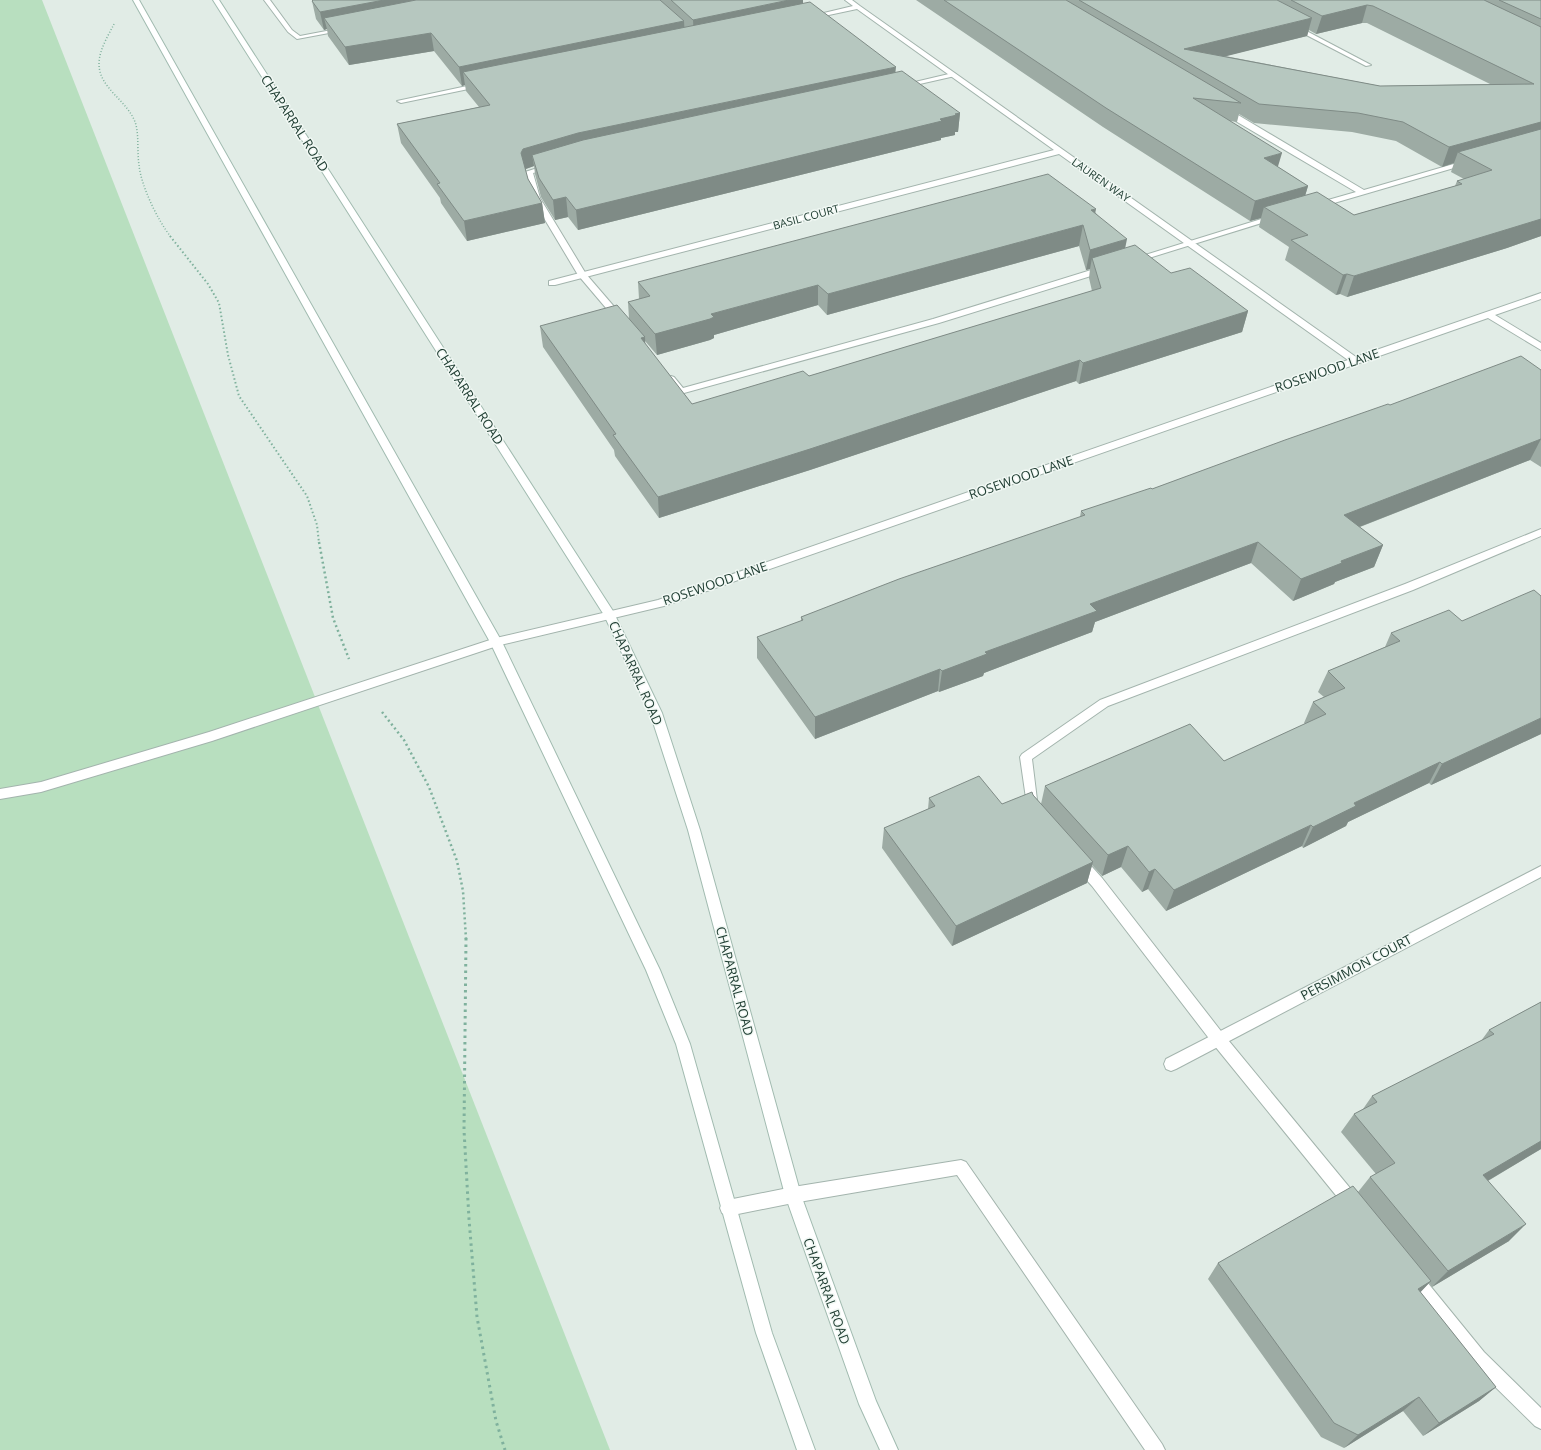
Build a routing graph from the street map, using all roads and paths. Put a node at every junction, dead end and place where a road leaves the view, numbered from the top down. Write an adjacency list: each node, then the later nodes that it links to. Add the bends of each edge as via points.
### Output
1 (136, 0): 32 (main road)
2 (216, 0): 31 (main road, CHAPARRAL ROAD)
3 (267, 0): 8 (main road, via 290,31 299,38)
4 (848, 0): 5 (main road, LAUREN WAY)
5 (858, 7): 6 (main road); 10 (main road, LAUREN WAY)
6 (805, 18)
7 (1286, 22): 9 (main road)
8 (352, 28)
9 (1368, 65)
10 (953, 75): 12 (main road); 15 (main road, LAUREN WAY)
11 (486, 84): 13 (main road)
12 (892, 88)
13 (401, 101)
14 (1221, 109): 18 (main road)
15 (1060, 151): 21 (main road, LAUREN WAY); 22 (main road, BASIL COURT)
16 (1474, 161): 18 (main road)
17 (556, 164): 22 (main road, via 529,172 536,198)
18 (1363, 193): 19 (main road)
19 (1310, 208)
20 (1280, 217): 21 (main road)
21 (1189, 243): 28 (main road, LAUREN WAY); 29 (main road, via 936,321 682,391)
22 (582, 275): 23 (main road, BASIL COURT); 26 (main road)
23 (552, 283)
24 (1541, 296): 25 (main road, ROSEWOOD LANE)
25 (1488, 314): 27 (main road); 28 (main road, ROSEWOOD LANE)
26 (627, 327)
27 (1541, 347)
28 (1354, 360): 31 (main road, ROSEWOOD LANE, via 660,603)
29 (667, 374)
30 (1541, 532): 34 (main road, via 1409,587 1104,703 1026,757 1032,811)
31 (609, 614): 32 (main road, ROSEWOOD LANE); 39 (main road, CHAPARRAL ROAD, via 656,713 694,830)
32 (496, 642): 33 (main road, ROSEWOOD LANE, via 212,736 41,787); 40 (main road, via 653,970 683,1044)
33 (0, 794)
34 (1038, 817)
35 (1072, 855): 37 (main road, via 1097,882)
36 (1541, 870): 37 (main road, PERSIMMON COURT)
37 (1219, 1040): 38 (main road, PERSIMMON COURT); 41 (main road)
38 (1171, 1064)
39 (793, 1195): 40 (main road); 45 (main road, CHAPARRAL ROAD, via 868,1404); 46 (main road, via 961,1167)
40 (728, 1208): 44 (main road, via 764,1333)
41 (1364, 1217)
42 (1404, 1266): 43 (main road, via 1478,1358)
43 (1541, 1420)
44 (806, 1450)
45 (889, 1450)
46 (1156, 1450)

